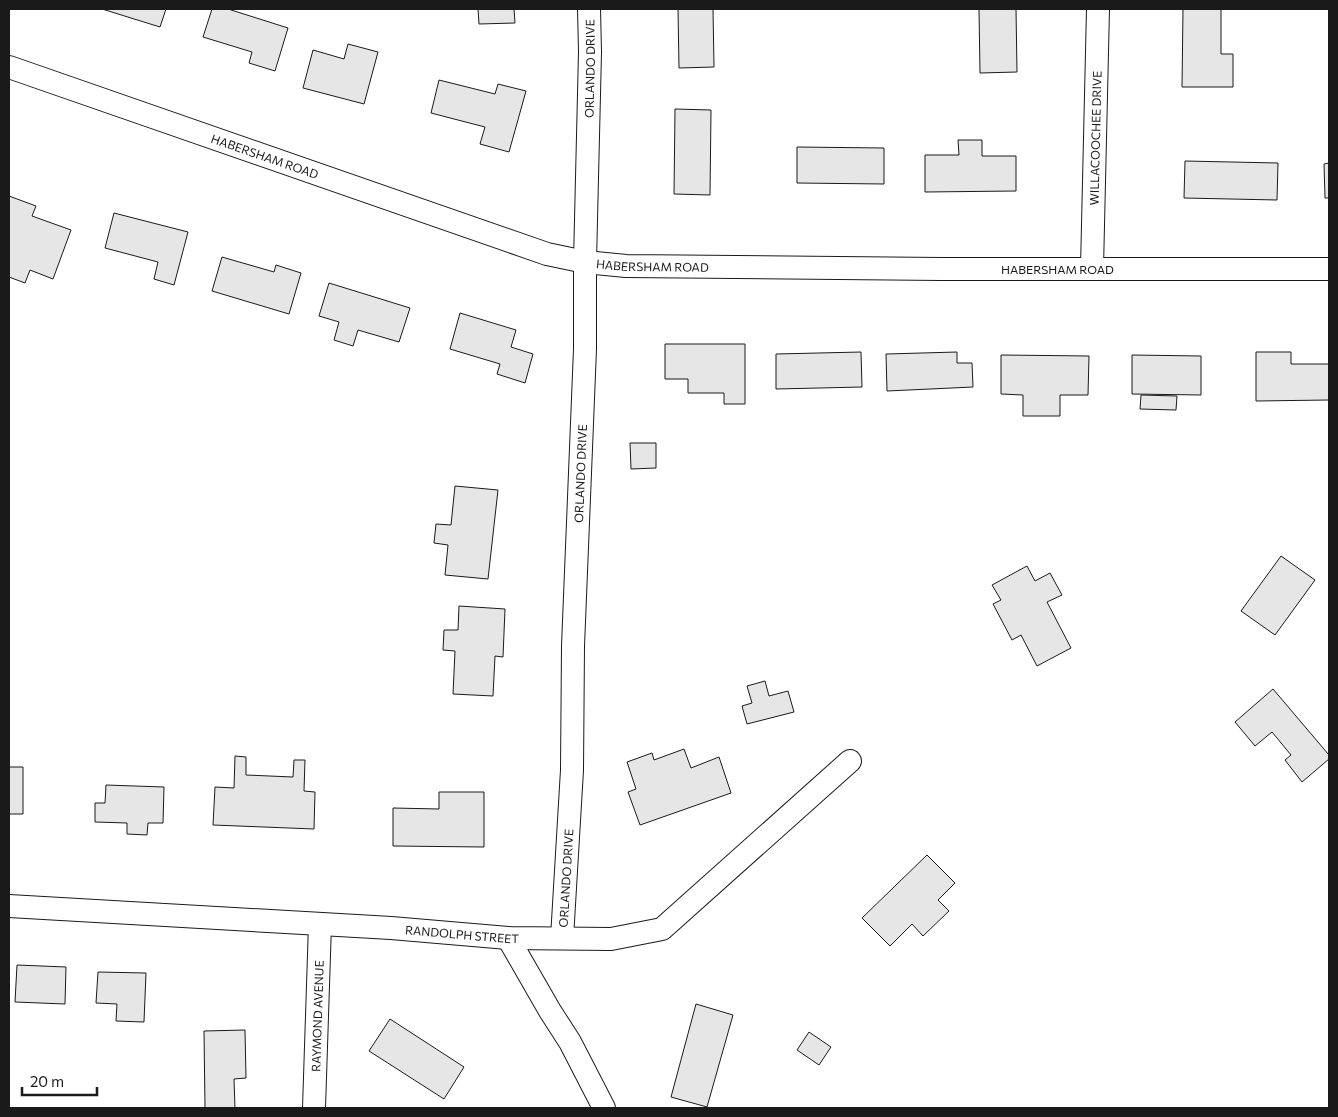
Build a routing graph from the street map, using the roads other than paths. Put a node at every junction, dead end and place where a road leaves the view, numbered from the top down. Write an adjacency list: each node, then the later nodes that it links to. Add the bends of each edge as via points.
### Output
1 (589, 9): 4 (street, ORLANDO DRIVE)
2 (1098, 9): 5 (street, WILLACOOCHEE DRIVE)
3 (9, 67): 4 (street, HABERSHAM ROAD, via 547,254)
4 (585, 262): 5 (street, HABERSHAM ROAD, via 646,266); 11 (street, ORLANDO DRIVE, via 572,770)
5 (1092, 268): 6 (street, HABERSHAM ROAD)
6 (1329, 269)
7 (850, 761): 11 (street, RANDOLPH STREET, via 662,929 611,939)
8 (9, 906): 9 (street, RANDOLPH STREET)
9 (320, 924): 10 (street, RANDOLPH STREET); 12 (street, RAYMOND AVENUE)
10 (508, 938): 11 (street, RANDOLPH STREET); 13 (street, via 570,1042)
11 (562, 938)
12 (314, 1108)
13 (604, 1108)

